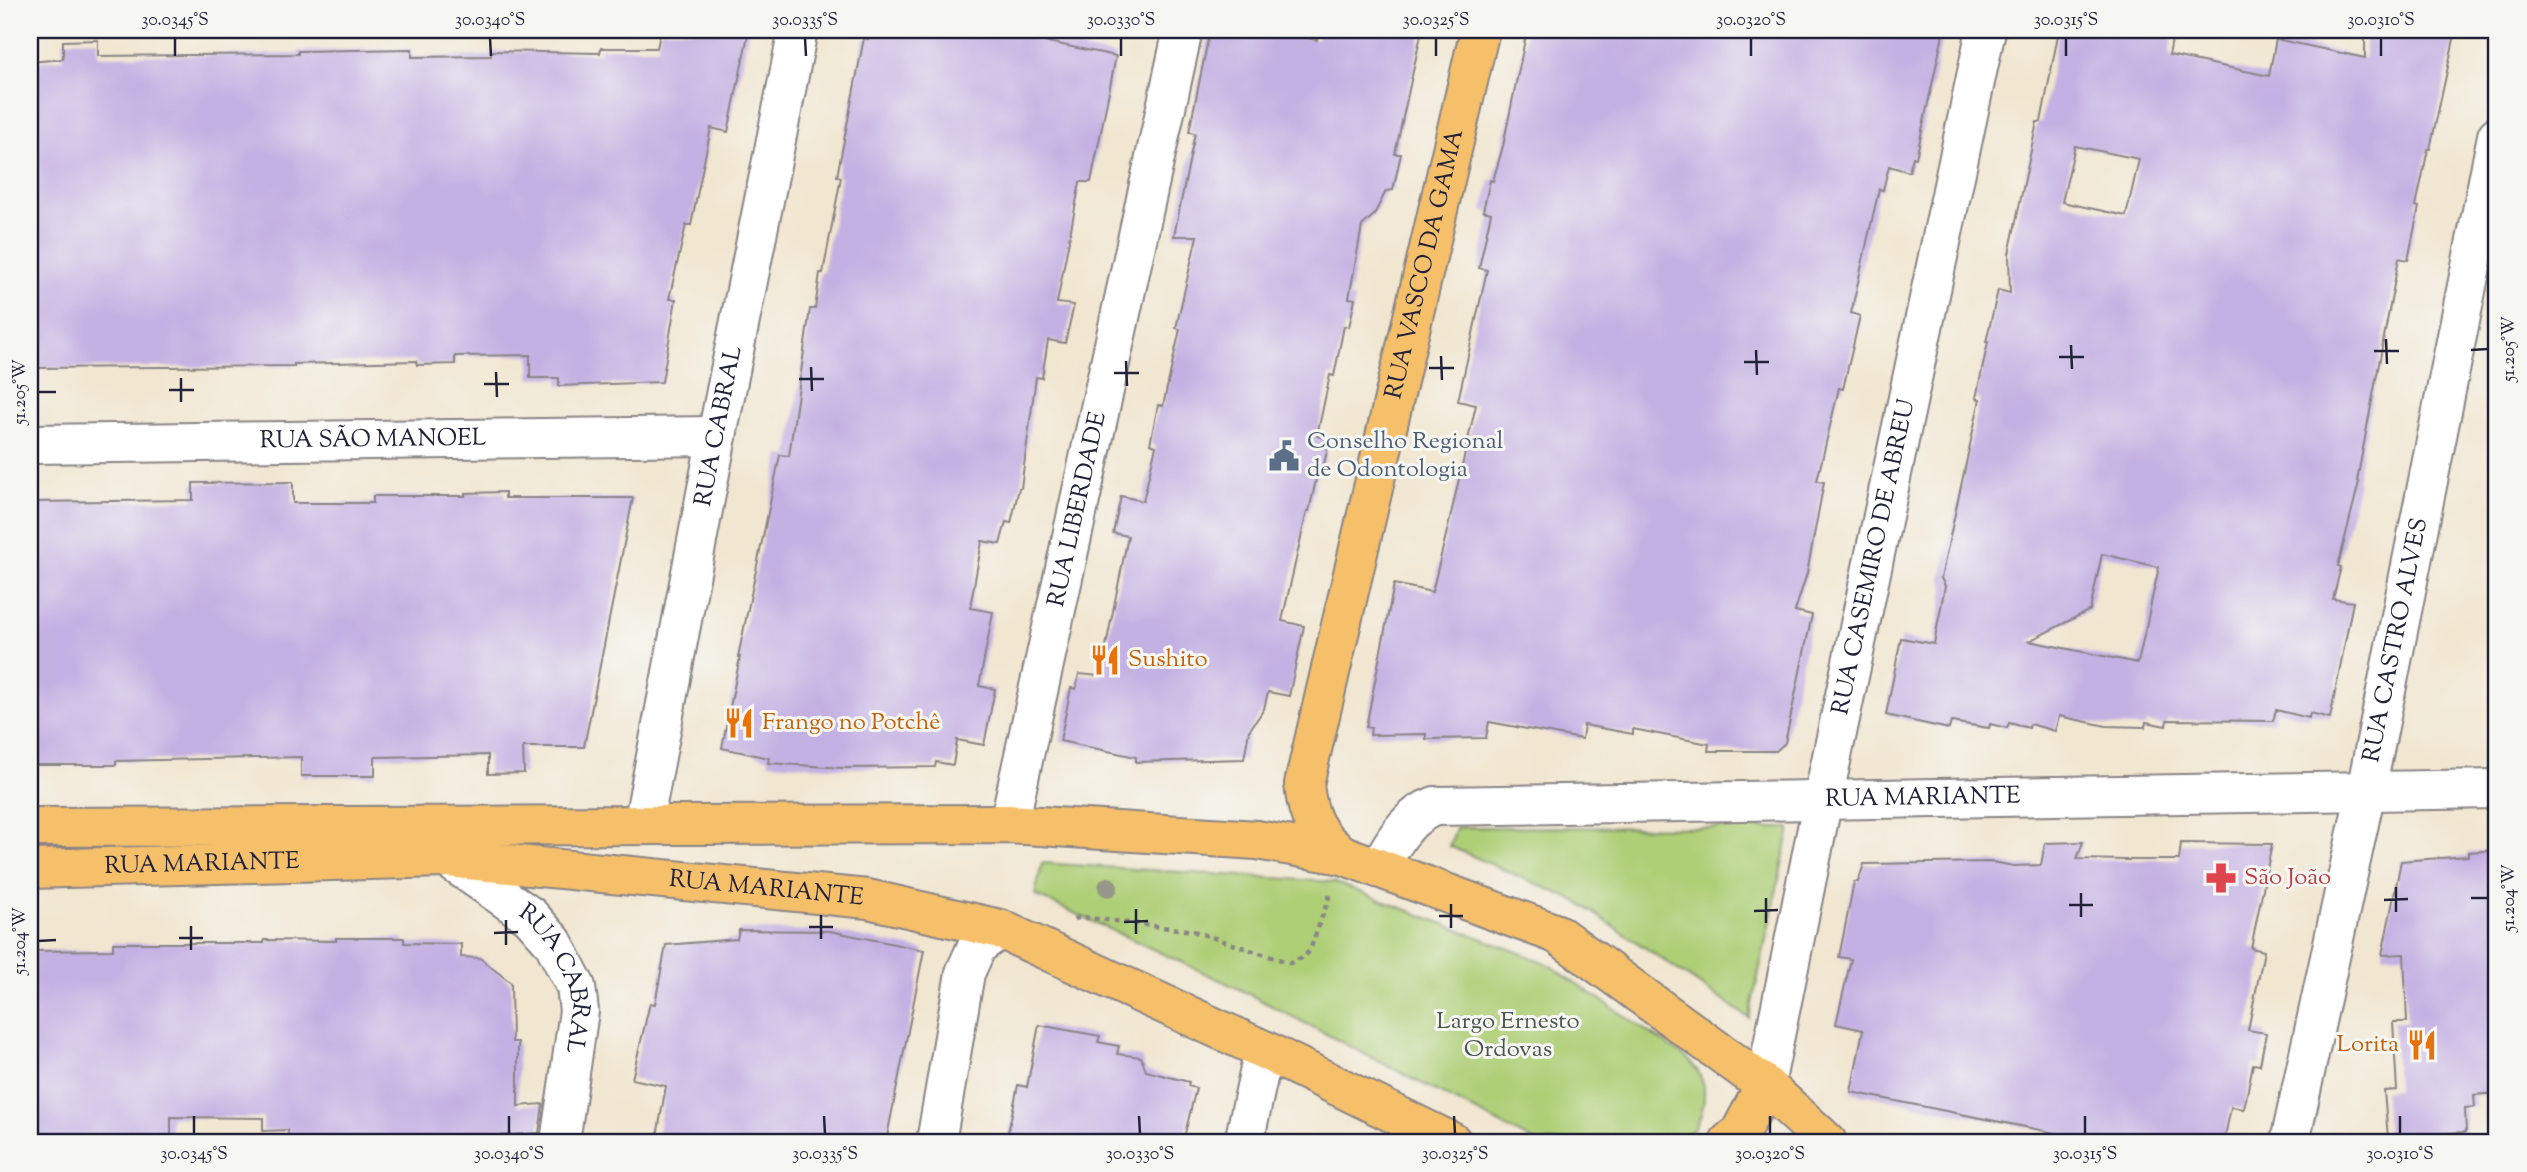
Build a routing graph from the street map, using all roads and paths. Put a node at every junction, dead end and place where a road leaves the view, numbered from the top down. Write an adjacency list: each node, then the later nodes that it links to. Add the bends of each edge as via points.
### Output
1 (798, 30): 6 (street, RUA CABRAL)
2 (1183, 30): 11 (street, RUA LIBERDADE)
3 (1480, 30): 14 (main road, RUA VASCO DA GAMA, via 1304,784 1315,829)
4 (1986, 30): 10 (street, RUA CASEMIRO DE ABREU)
5 (2497, 136): 9 (street, RUA CASTRO ALVES)
6 (717, 436): 7 (street, RUA SÃO MANOEL); 12 (street, RUA CABRAL)
7 (30, 444)
8 (2497, 789): 9 (street, RUA MARIANTE)
9 (2366, 792): 10 (street, RUA MARIANTE); 28 (street, RUA CASTRO ALVES)
10 (1823, 799): 17 (street, RUA MARIANTE, via 1435,806 1408,821); 21 (street, RUA CASEMIRO DE ABREU)
11 (1009, 824): 12 (main road, RUA MARIANTE); 14 (main road, RUA MARIANTE, via 1257,840)
12 (643, 825): 13 (main road, RUA MARIANTE)
13 (30, 827)
14 (1343, 855): 17 (main road, RUA MARIANTE); 18 (path, via 1310,950 1290,963 1194,931)
15 (447, 858): 16 (main road, RUA MARIANTE); 19 (main road, RUA MARIANTE, via 868,899); 22 (street, RUA CABRAL, via 530,916 553,942 576,987 579,1011)
16 (30, 869)
17 (1378, 869): 21 (main road, RUA MARIANTE, via 1557,934)
18 (1069, 919)
19 (1000, 929): 20 (main road, RUA MARIANTE); 23 (street, via 977,946 965,973)
20 (1264, 1050): 24 (street); 25 (main road, RUA MARIANTE)
21 (1765, 1086): 26 (main road, via 1740,1133); 27 (main road, RUA MARIANTE)
22 (560, 1142)
23 (936, 1142)
24 (1244, 1142)
25 (1452, 1142)
26 (1729, 1142)
27 (1827, 1142)
28 (2290, 1142)

